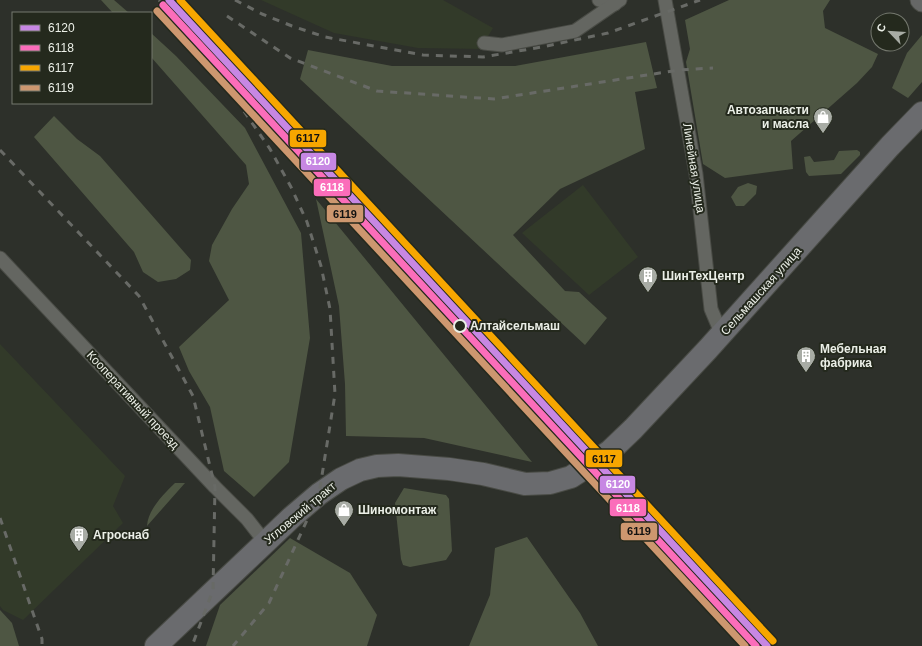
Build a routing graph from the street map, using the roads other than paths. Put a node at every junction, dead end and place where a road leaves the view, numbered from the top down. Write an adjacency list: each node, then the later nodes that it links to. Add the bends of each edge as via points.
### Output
1 (600, 0): 4 (street)
2 (666, 0): 9 (street, Линейная улица, via 696,174 711,309)
3 (920, 0): 5 (main road)
4 (618, 2): 6 (street, via 575,31 502,45)
5 (922, 2)
6 (484, 43)
7 (919, 120): 9 (highway, Сельмашская улица, via 890,146)
8 (0, 258): 11 (street, Кооперативный проезд)
9 (722, 334): 10 (highway, Сельмашская улица, via 633,429)
10 (594, 462): 11 (highway, Угловский тракт, via 571,477 550,483 525,484 449,469 398,465 360,470 319,494)
11 (265, 542): 12 (highway, Угловский тракт)
12 (156, 646)

